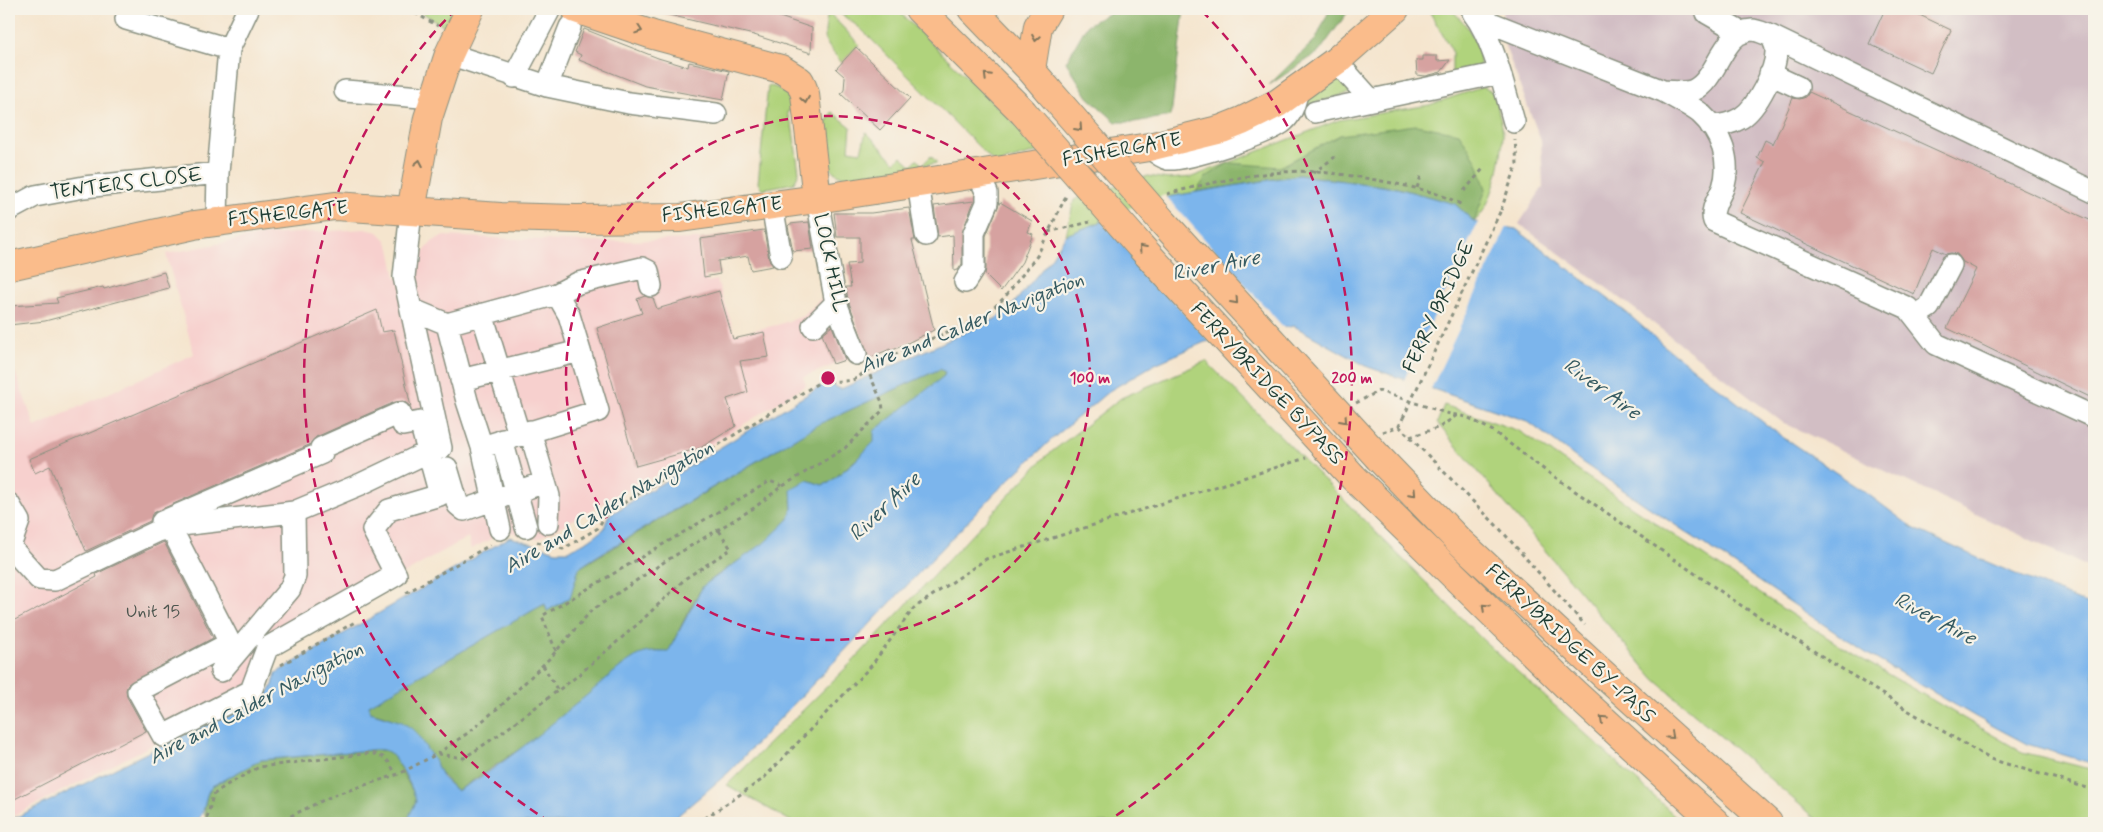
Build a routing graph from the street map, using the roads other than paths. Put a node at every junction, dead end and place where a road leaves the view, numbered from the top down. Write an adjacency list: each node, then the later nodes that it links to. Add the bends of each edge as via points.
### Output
1 (248, 9): 15 (street, TENTERS CLOSE)
2 (470, 9): 14 (main road)
3 (550, 9): 19 (street)
4 (919, 9): 63 (main road, FERRYBRIDGE BYPASS, one-way to 4, bridge, via 1139,246 1022,111)
5 (972, 9): 21 (main road)
6 (1048, 9): 21 (main road, one-way to 21, via 1038,26)
7 (1395, 9): 16 (main road, FISHERGATE)
8 (1473, 13): 17 (street, via 1484,32); 25 (street)
9 (1707, 13): 12 (street)
10 (573, 18): 22 (street); 36 (main road, one-way to 36, via 758,62 780,69 800,81 805,94)
11 (126, 19): 15 (street)
12 (1742, 33): 13 (street, via 1753,30); 20 (street, via 1732,40)
13 (1771, 36): 18 (street, via 1776,49); 35 (street)
14 (453, 46): 19 (street); 26 (main road)
15 (229, 49): 32 (street, TENTERS CLOSE)
16 (1336, 61): 27 (street); 33 (main road, FISHERGATE, via 1278,103 1242,121 1201,135 1149,147)
17 (1499, 73): 27 (street); 31 (street)
18 (1770, 74): 23 (street); 30 (street, via 1756,102 1742,117 1725,125)
19 (514, 76): 22 (street)
20 (1707, 79): 25 (street, via 1693,91); 30 (street, via 1712,98)
21 (1040, 80): 60 (main road, FERRYBRIDGE BYPASS, one-way to 60, bridge, via 1162,221)
22 (547, 86): 29 (street, via 630,104)
23 (1798, 87)
24 (345, 91): 26 (street)
25 (1663, 91): 30 (street)
26 (434, 98): 39 (main road, one-way to 26)
27 (1371, 100): 28 (street)
28 (1315, 112)
29 (716, 114)
30 (1707, 121): 51 (street, via 1721,141 1726,156 1724,186 1713,211 1714,221 1908,308)
31 (1514, 122)
32 (218, 173): 38 (street, TENTERS CLOSE, via 84,187 35,196); 40 (street, TENTERS CLOSE)
33 (978, 174): 34 (main road, FISHERGATE); 45 (street, via 987,193 987,203 974,233 974,268)
34 (918, 183): 36 (main road, FISHERGATE); 41 (street)
35 (2094, 192)
36 (817, 199): 37 (main road, FISHERGATE); 48 (street, LOCK HILL)
37 (772, 205): 39 (main road, FISHERGATE, via 680,218 576,219); 42 (street)
38 (9, 210)
39 (411, 211): 40 (main road, FISHERGATE, via 335,206); 49 (street, via 404,277)
40 (217, 222): 44 (main road, FISHERGATE)
41 (926, 236)
42 (781, 257)
43 (1951, 265): 51 (street, via 1929,307)
44 (9, 266)
45 (965, 282)
46 (651, 286): 47 (street, via 648,271 642,268 578,283)
47 (557, 294): 50 (street); 54 (street, via 569,315)
48 (836, 303): 53 (street); 55 (street, LOCK HILL)
49 (411, 309): 52 (street); 62 (street)
50 (482, 314): 52 (street); 56 (street)
51 (1915, 316): 58 (street, via 1936,344)
52 (447, 324): 57 (street)
53 (812, 326)
54 (580, 351): 56 (street); 59 (street, via 598,411)
55 (864, 364)
56 (500, 371): 57 (street); 59 (street)
57 (461, 380): 61 (street)
58 (2094, 417)
59 (517, 435): 61 (street); 64 (street); 65 (street)
60 (1376, 446): 76 (main road, FERRYBRIDGE BY-PASS, one-way to 76, via 1458,540)
61 (482, 447): 66 (street)
62 (434, 450): 66 (street, via 458,505 467,510); 68 (street); 71 (street, via 420,422 402,425 400,413 320,448 322,453 162,522); 71 (street, via 440,495 389,510 373,530 396,575 267,648 251,690 163,736 138,691 230,643 175,536)
63 (1354, 476): 75 (main road, FERRYBRIDGE BY-PASS, one-way to 63, via 1570,689)
64 (544, 482): 65 (street); 69 (street, via 549,496)
65 (517, 493): 66 (street); 70 (street)
66 (494, 500): 72 (street)
67 (9, 504): 73 (street, via 19,521)
68 (294, 512): 71 (street); 74 (street, via 295,576 290,590)
69 (548, 523)
70 (526, 527)
71 (168, 529): 73 (street, via 55,580 39,579)
72 (500, 529)
73 (10, 549)
74 (221, 671)
75 (1716, 823)
76 (1768, 823)

